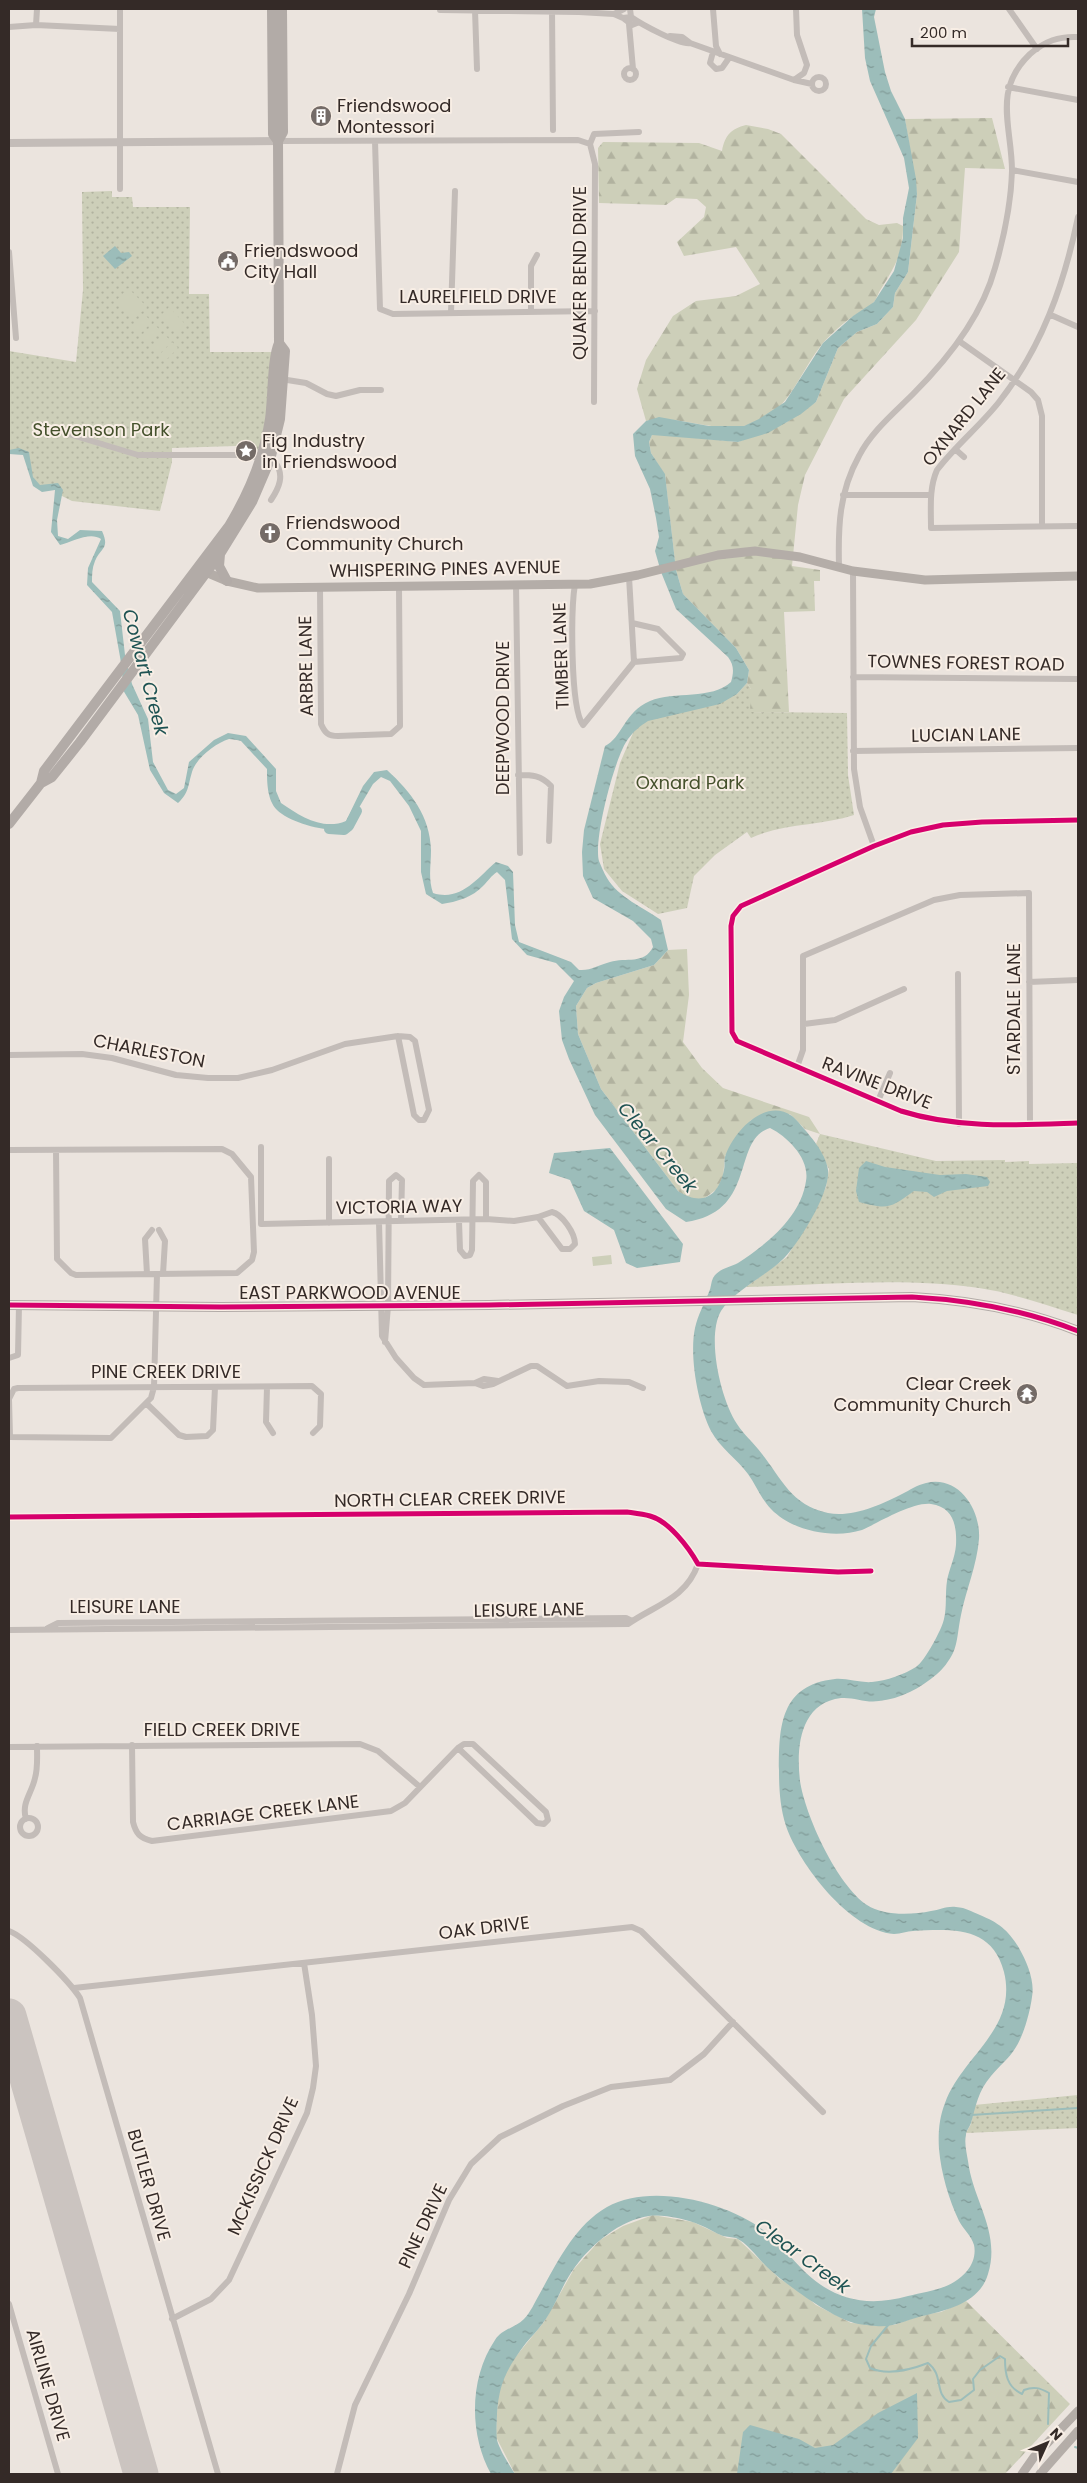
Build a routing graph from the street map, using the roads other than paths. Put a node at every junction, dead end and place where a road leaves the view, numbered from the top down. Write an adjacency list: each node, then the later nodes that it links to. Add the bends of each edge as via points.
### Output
1 (36, 9): 15 (street)
2 (120, 9): 17 (street)
3 (272, 9): 32 (main road, via 273,134)
4 (282, 9): 32 (main road, via 283,132)
5 (624, 9): 13 (street)
6 (630, 9): 14 (street)
7 (713, 9): 18 (street)
8 (796, 9): 26 (street, via 797,35 807,65)
9 (1009, 9): 21 (street)
10 (440, 10): 11 (street)
11 (475, 10): 12 (street); 25 (street)
12 (552, 10): 13 (street); 30 (street)
13 (614, 14): 14 (street)
14 (630, 20): 20 (street, via 680,43); 24 (street)
15 (36, 25): 16 (street); 17 (street)
16 (9, 27)
17 (120, 29): 34 (street)
18 (715, 36): 20 (street); 22 (street)
19 (1078, 37): 21 (street, via 1057,38)
20 (704, 48): 22 (street)
21 (1037, 49): 28 (street, via 1022,62)
22 (717, 53): 23 (street); 23 (street, via 710,62 716,69 722,68)
23 (729, 58): 27 (street)
24 (633, 68)
25 (478, 69)
26 (804, 73): 27 (street); 27 (street, via 813,82)
27 (794, 80)
28 (1008, 87): 29 (street); 37 (street, via 1006,113)
29 (1078, 100)
30 (553, 130)
31 (639, 132): 36 (street, via 594,134)
32 (278, 141): 33 (street); 34 (street); 52 (main road, via 279,343 275,352)
33 (375, 141): 36 (street, via 578,140); 47 (street, LAURELFIELD DRIVE, via 380,309 393,314)
34 (120, 142): 35 (street); 39 (street)
35 (9, 143)
36 (590, 144): 45 (street, QUAKER BEND DRIVE, via 595,164)
37 (1012, 170): 38 (street); 51 (street, via 1009,213 995,270 980,306)
38 (1078, 182)
39 (120, 189)
40 (455, 191): 47 (street)
41 (1078, 217): 42 (street, OXNARD LANE)
42 (1075, 251): 48 (street, OXNARD LANE)
43 (9, 252): 50 (street)
44 (536, 255): 46 (street, via 531,266)
45 (595, 311): 46 (street, LAURELFIELD DRIVE); 55 (street, QUAKER BEND DRIVE)
46 (531, 312): 47 (street, LAURELFIELD DRIVE)
47 (451, 313)
48 (1051, 315): 49 (street); 53 (street, OXNARD LANE)
49 (1078, 327)
50 (16, 338)
51 (958, 341): 53 (street); 60 (street, via 934,374 870,439 859,455)
52 (279, 379): 54 (street, via 306,383 336,396 360,390); 59 (main road)
53 (1015, 380): 57 (street, OXNARD LANE, via 987,417); 63 (street, via 1031,392 1041,408)
54 (381, 390)
55 (594, 402)
56 (39, 425): 59 (street, via 138,454 247,455)
57 (955, 449): 58 (street); 61 (street, OXNARD LANE, via 937,470)
58 (964, 457)
59 (265, 459): 62 (street, via 279,468 280,480); 65 (main road, via 244,519); 67 (main road)
60 (843, 494): 61 (street); 66 (street, via 838,526)
61 (931, 495): 63 (street, OXNARD LANE, via 931,528)
62 (271, 500)
63 (1042, 525): 64 (street)
64 (1078, 526)
65 (220, 554): 67 (main road); 71 (main road, via 219,566)
66 (839, 566): 68 (main road, WHISPERING PINES AVENUE); 69 (main road, WHISPERING PINES AVENUE, via 770,552 731,553)
67 (202, 570): 71 (main road, WHISPERING PINES AVENUE); 83 (main road, via 44,771); 83 (main road, via 110,703 52,777)
68 (853, 571): 70 (main road, WHISPERING PINES AVENUE, via 925,580); 78 (street)
69 (633, 576): 73 (main road, WHISPERING PINES AVENUE); 76 (street)
70 (1078, 576)
71 (227, 581): 75 (main road, WHISPERING PINES AVENUE, via 258,588)
72 (516, 584): 73 (main road, WHISPERING PINES AVENUE); 74 (main road, WHISPERING PINES AVENUE); 82 (street, DEEPWOOD DRIVE)
73 (575, 584): 77 (street, TIMBER LANE, via 573,675 578,718 583,725)
74 (399, 586): 75 (main road, WHISPERING PINES AVENUE); 75 (street, ARBRE LANE, via 400,726 391,734 330,736 321,724)
75 (320, 587)
76 (632, 623): 77 (street); 77 (street, via 658,629 683,654 680,658)
77 (634, 662)
78 (853, 677): 79 (street, TOWNES FOREST ROAD); 81 (street)
79 (1078, 679)
80 (1078, 748): 81 (street, LUCIAN LANE)
81 (853, 750): 87 (street, via 860,807)
82 (518, 775): 86 (street, via 535,775 551,786); 88 (street, DEEPWOOD DRIVE)
83 (41, 783): 85 (main road)
84 (1078, 820): 87 (street, via 943,825 911,832)
85 (9, 824)
86 (549, 842)
87 (874, 846): 96 (street, RAVINE DRIVE, via 741,906 733,916 734,1038)
88 (520, 853)
89 (958, 974): 100 (street)
90 (1078, 980): 91 (street)
91 (1029, 982): 93 (street, STARDALE LANE, via 1029,893 960,894 893,916 803,956); 101 (street, STARDALE LANE)
92 (904, 989): 93 (street, via 835,1020)
93 (804, 1024): 96 (street, via 803,1050)
94 (398, 1036): 94 (street, via 415,1041 429,1110 424,1120 414,1115); 95 (street, CHARLESTON, via 345,1044 281,1067 238,1078 176,1074 82,1054)
95 (9, 1055)
96 (798, 1067): 98 (street, RAVINE DRIVE)
97 (890, 1074): 98 (street)
98 (878, 1101): 100 (street, RAVINE DRIVE, via 913,1115)
99 (1078, 1123): 101 (street, RAVINE DRIVE)
100 (959, 1124): 101 (street, RAVINE DRIVE)
101 (1030, 1124)
102 (260, 1147): 113 (street, VICTORIA WAY, via 261,1224)
103 (9, 1150): 104 (street)
104 (56, 1150): 114 (street, via 57,1259 76,1275); 115 (street, via 222,1149 236,1159 251,1177 252,1260 237,1273)
105 (329, 1159): 113 (street)
106 (538, 1217): 106 (street, VICTORIA WAY, via 556,1213 574,1237 574,1246 562,1249); 107 (street, VICTORIA WAY, via 514,1221)
107 (486, 1219): 108 (street, VICTORIA WAY); 108 (street, via 486,1182 479,1175 473,1180)
108 (472, 1220): 111 (street, VICTORIA WAY); 111 (street, via 472,1250 466,1256 460,1250)
109 (388, 1221): 110 (street, VICTORIA WAY); 110 (street, via 389,1181 396,1175 402,1180); 112 (street, VICTORIA WAY); 117 (street)
110 (402, 1221): 111 (street, VICTORIA WAY)
111 (459, 1221)
112 (379, 1222): 113 (street, VICTORIA WAY); 117 (street)
113 (329, 1223)
114 (147, 1274): 115 (street); 115 (street, via 145,1239 155,1230 165,1241)
115 (160, 1274): 118 (street)
116 (14, 1305): 118 (main road, EAST PARKWOOD AVENUE); 120 (street, via 18,1355)
117 (384, 1306): 118 (main road, EAST PARKWOOD AVENUE); 119 (main road, EAST PARKWOOD AVENUE, via 944,1299 1019,1312); 124 (street, via 385,1342 402,1365 424,1385 474,1383 483,1386 537,1366 566,1386 599,1381 629,1382)
118 (156, 1307): 123 (street)
119 (1078, 1331)
120 (9, 1358)
121 (215, 1387): 122 (street, PINE CREEK DRIVE); 123 (street, PINE CREEK DRIVE); 125 (street, via 213,1430 207,1436 182,1436)
122 (266, 1387): 126 (street, via 266,1422); 127 (street, PINE CREEK DRIVE, via 312,1386 318,1389 321,1394 321,1421)
123 (154, 1388): 125 (street, via 152,1398); 128 (street, PINE CREEK DRIVE, via 14,1389 10,1399)
124 (643, 1388)
125 (146, 1403): 128 (street, via 110,1438)
126 (273, 1433)
127 (313, 1433)
128 (9, 1437)
129 (9, 1517): 130 (street, NORTH CLEAR CREEK DRIVE, via 626,1512 651,1516 660,1521)
130 (698, 1564): 131 (street); 132 (street, LEISURE LANE, via 689,1582 674,1597 632,1621 626,1618 234,1625 58,1623 47,1629)
131 (871, 1571)
132 (9, 1630)
133 (132, 1745): 134 (street, FIELD CREEK DRIVE); 137 (street, FIELD CREEK DRIVE, via 360,1744 378,1751); 137 (street, CARRIAGE CREEK LANE, via 133,1822 142,1838 152,1841 375,1814 398,1808)
134 (37, 1746): 135 (street, FIELD CREEK DRIVE); 138 (street, via 35,1780 27,1795 24,1811)
135 (9, 1747)
136 (458, 1748): 136 (street, via 537,1823 544,1824 548,1820 547,1813 473,1744); 137 (street, CARRIAGE CREEK LANE)
137 (420, 1787)
138 (26, 1819)
139 (9, 1931): 141 (street, BUTLER DRIVE, via 35,1950)
140 (304, 1963): 141 (street, OAK DRIVE); 142 (street, OAK DRIVE, via 632,1927 641,1931); 145 (street, MCKISSICK DRIVE, via 316,2066 307,2114 229,2280 210,2299)
141 (74, 1988): 145 (street, BUTLER DRIVE, via 80,1998)
142 (733, 2022): 143 (street, OAK DRIVE); 150 (street, PINE DRIVE, via 704,2054 670,2080 611,2087 563,2106 500,2137 471,2164 449,2200 409,2294 355,2405)
143 (823, 2112)
144 (9, 2304): 148 (street, AIRLINE DRIVE)
145 (172, 2319): 149 (street, BUTLER DRIVE)
146 (1078, 2411): 151 (main road)
147 (1078, 2430): 152 (main road)
148 (58, 2474)
149 (218, 2474)
150 (336, 2474)
151 (1022, 2474)
152 (1040, 2474)

